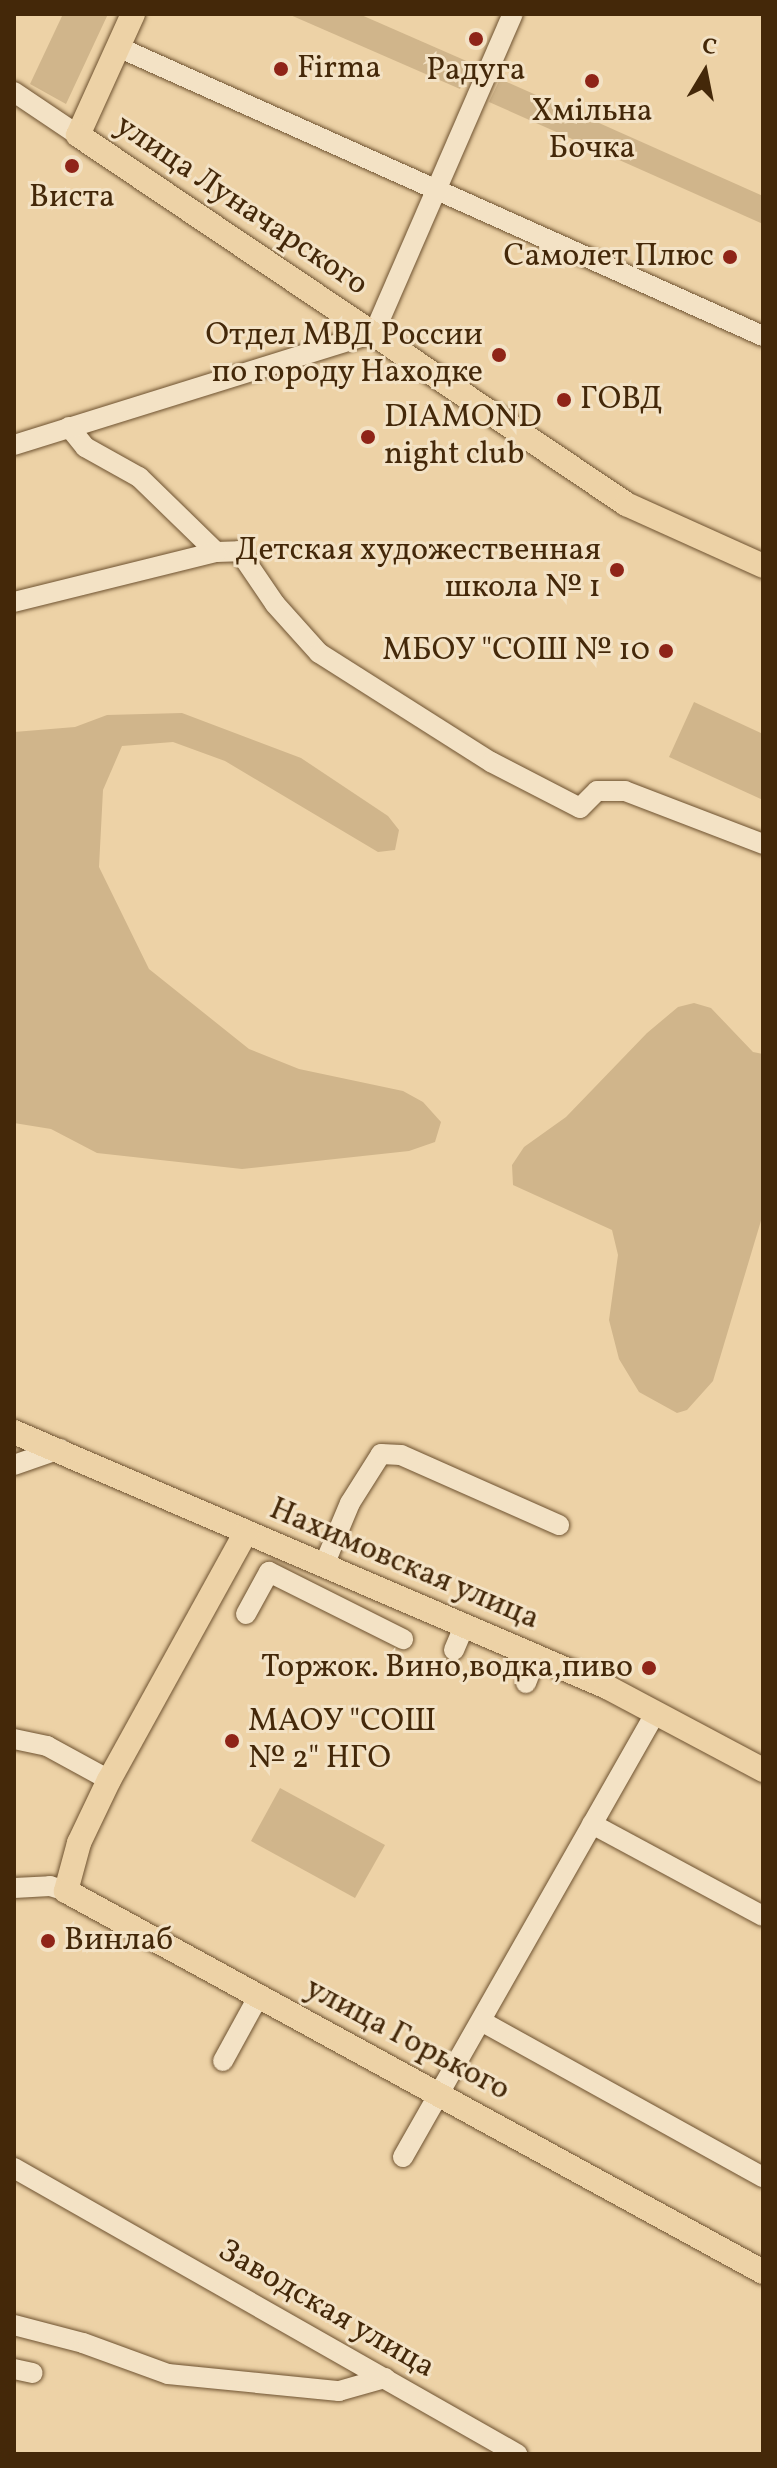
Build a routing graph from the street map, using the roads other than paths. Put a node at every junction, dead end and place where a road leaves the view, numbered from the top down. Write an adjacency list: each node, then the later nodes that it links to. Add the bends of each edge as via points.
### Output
1 (133, 14): 3 (main road)
2 (513, 14): 6 (street)
3 (118, 47): 5 (main road); 6 (street)
4 (14, 92): 5 (street, улица Луначарского)
5 (78, 135): 7 (main road, улица Луначарского)
6 (438, 189): 7 (street); 8 (street)
7 (374, 333): 9 (street); 12 (main road, улица Луначарского, via 626,504)
8 (763, 336)
9 (69, 427): 10 (street); 11 (street, via 85,447 139,477)
10 (14, 445)
11 (216, 552): 13 (street); 14 (street, via 239,551 275,604 319,653 491,762 580,808 597,791 625,791)
12 (763, 566)
13 (14, 602)
14 (763, 844)
15 (14, 1432): 16 (main road, Нахимовская улица)
16 (60, 1449): 17 (street); 19 (main road, Нахимовская улица)
17 (14, 1465)
18 (559, 1525): 20 (street, via 401,1455 381,1454 350,1503)
19 (246, 1532): 20 (main road, Нахимовская улица); 30 (main road)
20 (324, 1565): 22 (main road, Нахимовская улица)
21 (246, 1614): 23 (street, via 269,1572)
22 (464, 1626): 24 (street); 25 (main road, Нахимовская улица)
23 (403, 1639)
24 (454, 1650)
25 (536, 1657): 26 (street); 27 (main road, Нахимовская улица)
26 (526, 1683)
27 (656, 1712): 29 (main road, Нахимовская улица); 31 (street)
28 (14, 1739): 30 (street, via 47,1746)
29 (763, 1770)
30 (109, 1780): 33 (main road, via 79,1843)
31 (592, 1824): 34 (street); 36 (street)
32 (14, 1888): 33 (street, улица Горького, via 50,1886)
33 (66, 1891): 35 (main road, улица Горького)
34 (763, 1916)
35 (258, 1997): 37 (street); 38 (main road, улица Горького)
36 (481, 2021): 38 (street); 41 (street)
37 (223, 2061)
38 (439, 2093): 39 (street); 42 (main road, улица Горького)
39 (403, 2157)
40 (14, 2168): 44 (street, Заводская улица)
41 (763, 2177)
42 (763, 2272)
43 (14, 2325): 44 (street, via 168,2374 339,2391)
44 (385, 2378): 45 (street, Заводская улица)
45 (517, 2454)

